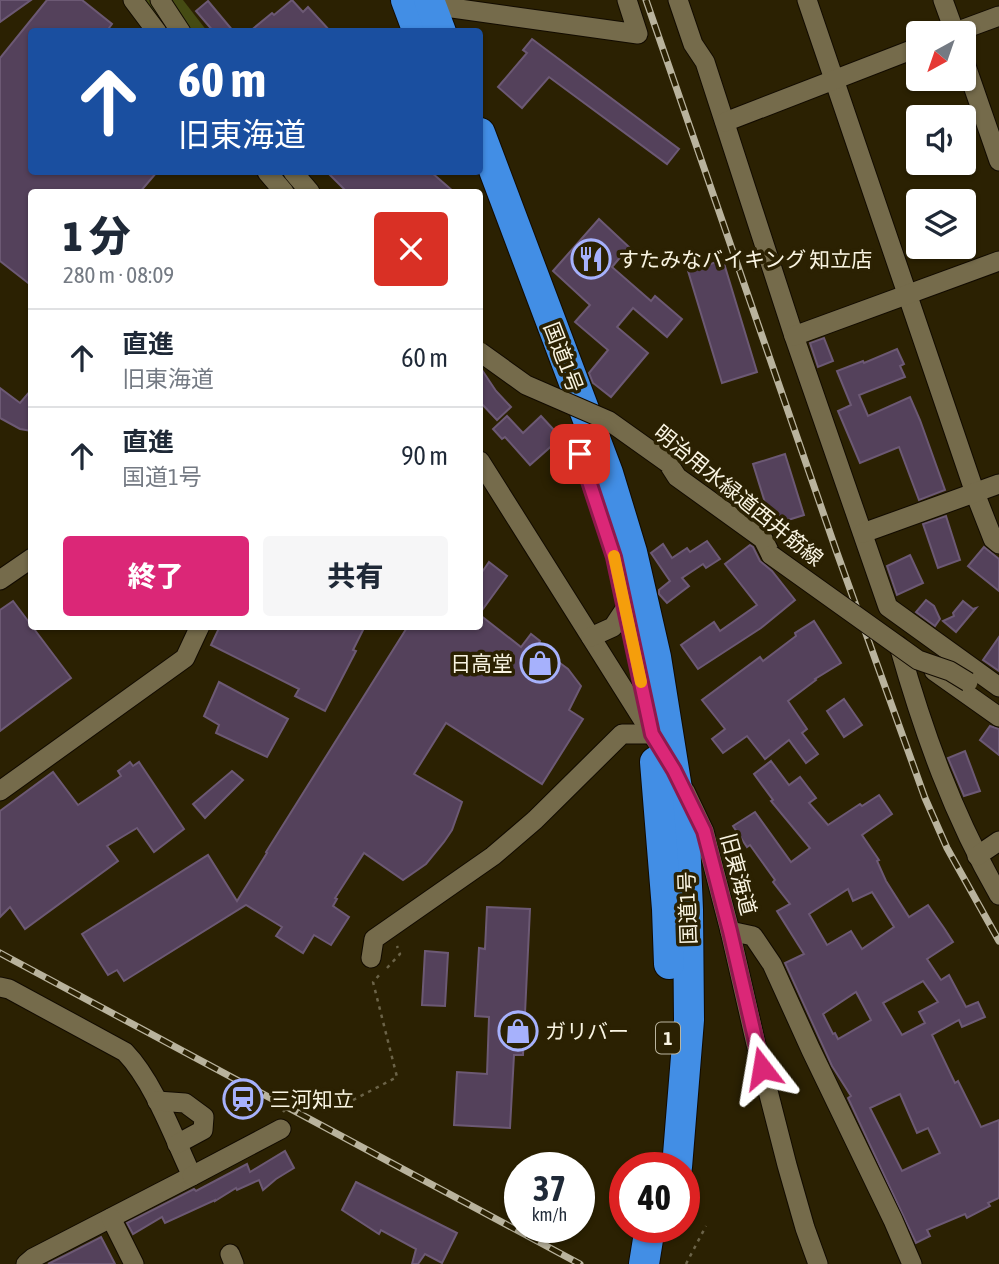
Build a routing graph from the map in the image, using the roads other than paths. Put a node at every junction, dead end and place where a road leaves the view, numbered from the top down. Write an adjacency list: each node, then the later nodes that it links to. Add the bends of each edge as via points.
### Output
1 (133, 0): 11 (street)
2 (160, 0): 12 (street)
3 (627, 0): 7 (street, via 638,34)
4 (678, 0): 16 (street)
5 (807, 0): 14 (street)
6 (943, 0): 9 (street)
7 (425, 14)
8 (999, 16): 10 (street)
9 (950, 21)
10 (976, 25)
11 (154, 28)
12 (178, 28)
13 (906, 52): 14 (street)
14 (834, 79): 16 (street); 25 (street)
15 (974, 91): 18 (street)
16 (725, 122): 26 (street)
17 (483, 141): 42 (highway, 国道1号 / 1, via 608,473 656,657)
18 (999, 161)
19 (270, 175): 21 (street)
20 (296, 175): 22 (street)
21 (281, 189)
22 (307, 189)
23 (483, 201): 35 (highway, 国道1号 / 1, via 590,480)
24 (999, 261): 25 (street)
25 (908, 295): 26 (street); 30 (street)
26 (794, 336): 31 (street)
27 (483, 354): 39 (street, 明治用水緑道西井筋線, bridge, via 526,385 609,421 763,539 771,555 918,660 950,671)
28 (483, 466): 37 (street, 旧東海道)
29 (999, 484): 30 (street)
30 (975, 493): 31 (street); 32 (street)
31 (863, 533): 38 (street, via 888,607)
32 (999, 544)
33 (28, 561): 34 (street)
34 (0, 580)
35 (625, 608): 37 (street, via 613,627); 41 (highway, 国道1号 / 1)
36 (198, 630): 43 (street, via 185,658)
37 (591, 637): 41 (street, 旧東海道)
38 (999, 687)
39 (999, 704)
40 (999, 717): 45 (street, via 899,646 931,750)
41 (652, 734): 42 (street, 旧東海道); 47 (highway, 国道1号 / 1); 49 (street, via 622,734 494,856 374,939)
42 (674, 770): 47 (highway, 国道1号 / 1, via 685,839); 48 (street, 旧東海道, via 704,831)
43 (0, 791)
44 (999, 841): 45 (street)
45 (977, 856): 46 (street)
46 (999, 895)
47 (678, 909): 54 (highway, 国道1号 / 1); 55 (highway, 国道1号 / 1, via 689,1020)
48 (730, 931): 64 (street, via 787,1165); 65 (street, 旧東海道, via 753,936 772,964)
49 (371, 958)
50 (0, 988): 51 (street, via 125,1052 138,1065)
51 (157, 1101): 53 (street); 53 (street, via 185,1103 204,1117 204,1130)
52 (281, 1129): 56 (street)
53 (177, 1144): 56 (street)
54 (659, 1152)
55 (678, 1152)
56 (192, 1176): 57 (street)
57 (111, 1218): 60 (street); 61 (street)
58 (647, 1243): 62 (highway)
59 (667, 1243): 63 (highway)
60 (34, 1262)
61 (134, 1264)
62 (644, 1264)
63 (664, 1264)
64 (818, 1264)
65 (912, 1264)

